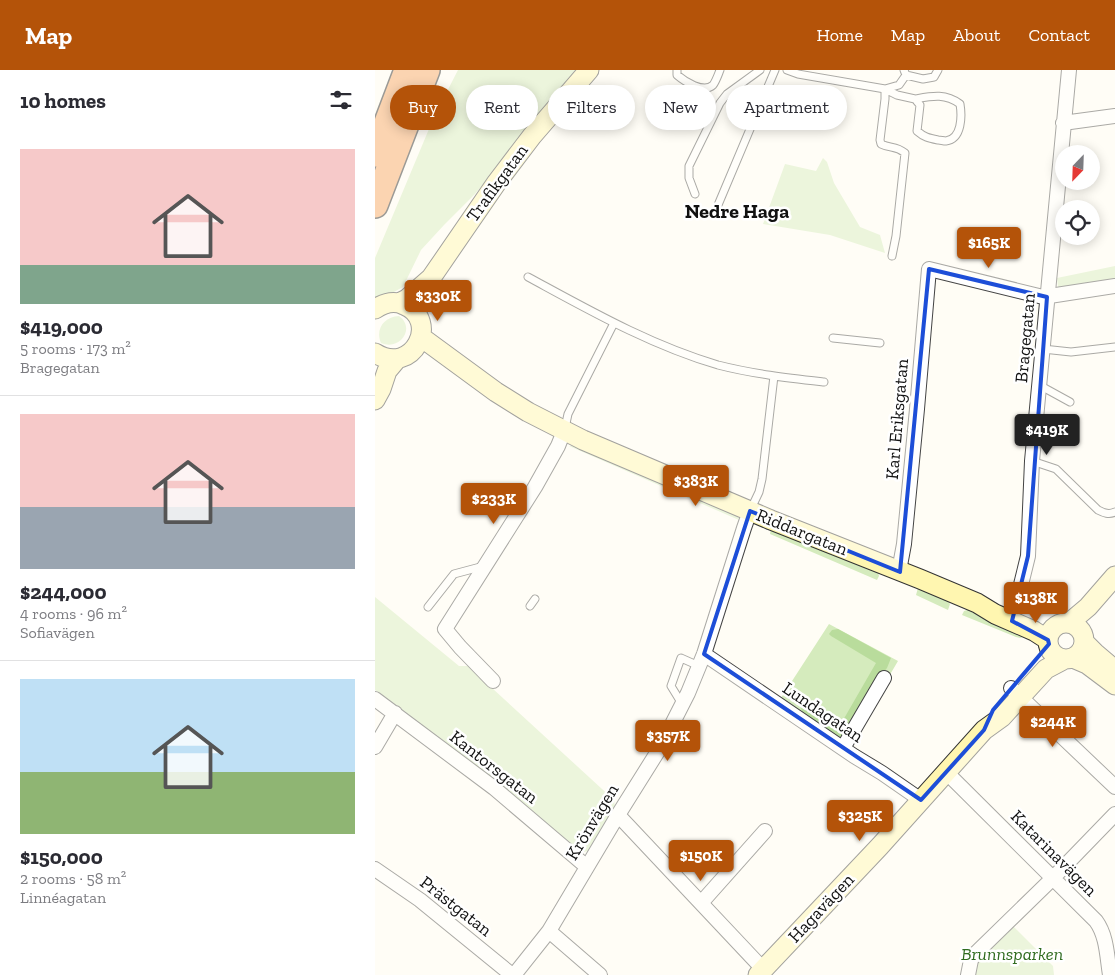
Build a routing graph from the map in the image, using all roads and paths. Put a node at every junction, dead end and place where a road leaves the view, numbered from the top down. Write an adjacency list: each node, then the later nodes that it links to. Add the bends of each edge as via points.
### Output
1 (389, 70): 17 (highway)
2 (407, 70): 19 (highway)
3 (427, 70): 19 (highway)
4 (441, 70): 19 (highway)
5 (589, 70): 25 (street, Trafikgatan, via 497,182)
6 (677, 70): 7 (lane, via 677,75 684,81 702,88 714,84)
7 (720, 70)
8 (760, 70): 20 (lane, via 727,94 721,103 689,166 689,178)
9 (775, 70): 22 (lane)
10 (787, 70): 14 (lane)
11 (938, 70): 13 (lane, via 934,77 923,79)
12 (1069, 70): 18 (street, Bragegatan)
13 (905, 73): 14 (lane, via 899,85)
14 (885, 89): 15 (lane); 23 (lane, via 881,144 905,153)
15 (915, 99): 15 (lane, via 920,105 917,131 924,138 946,141 955,137 959,130 960,104 952,98 936,96)
16 (1115, 116): 18 (street)
17 (375, 118)
18 (1063, 123): 27 (street, Bragegatan)
19 (384, 158): 21 (highway)
20 (695, 194)
21 (375, 204)
22 (718, 205)
23 (892, 256)
24 (528, 277): 31 (lane)
25 (431, 278): 28 (street, Trafikgatan); 30 (street, Trafikgatan)
26 (1115, 286): 27 (street)
27 (1047, 297): 36 (street, Bragegatan); 50 (street, Karl Eriksgatan, via 929,269)
28 (399, 303): 29 (street, via 391,302); 30 (street)
29 (375, 309)
30 (417, 315): 32 (street)
31 (614, 323): 39 (lane, via 686,354 739,370); 45 (lane, via 568,414)
32 (421, 337): 38 (street, via 413,352); 45 (street, Riddargatan, via 496,392)
33 (833, 338): 34 (lane)
34 (880, 343)
35 (1115, 347): 36 (lane, via 1071,352)
36 (1043, 349): 41 (street, Bragegatan)
37 (375, 354): 38 (street); 42 (street)
38 (397, 359): 43 (street, via 387,371)
39 (773, 376): 40 (lane); 47 (lane, via 762,479)
40 (824, 382)
41 (1039, 386): 44 (lane); 46 (street, Bragegatan)
42 (375, 392)
43 (375, 400)
44 (1070, 402)
45 (564, 431): 47 (street, Riddargatan); 49 (street, via 535,488)
46 (1032, 461): 48 (lane, via 1056,469 1098,510); 57 (street, Bragegatan, via 1028,556)
47 (750, 511): 50 (street, Riddargatan); 61 (street, Krönvägen)
48 (1115, 512)
49 (484, 566): 56 (lane, via 454,574); 64 (street, via 445,629)
50 (899, 571): 54 (street, Riddargatan)
51 (1115, 576): 58 (street, Hagavägen, via 1088,607)
52 (1115, 595): 59 (street, via 1088,628)
53 (535, 599): 55 (lane)
54 (977, 603): 57 (street, Riddargatan, via 996,603); 58 (street, Riddargatan, via 1034,631)
55 (530, 606)
56 (428, 607)
57 (1015, 609): 58 (street, Riddargatan)
58 (1055, 633): 59 (street, via 1079,628); 60 (street, via 1052,652 1061,658); 66 (street, Hagavägen)
59 (1084, 640): 60 (street, via 1080,652); 62 (street)
60 (1069, 658): 65 (street, via 1087,664); 66 (street, Hagavägen, via 1046,669)
61 (702, 660): 68 (street, Krönvägen); 68 (lane, via 681,658 671,686); 71 (street, Lundagatan)
62 (1115, 670)
63 (884, 678): 71 (street)
64 (493, 681)
65 (1115, 685)
66 (1016, 692): 72 (street, Hagavägen, via 993,710 984,730); 73 (street)
67 (375, 699): 69 (street, Kantorsgatan)
68 (682, 704): 76 (street, Krönvägen, via 660,748)
69 (395, 714): 70 (street); 78 (street, Kantorsgatan, via 494,788)
70 (375, 747)
71 (843, 748): 74 (street, Lundagatan)
72 (945, 772): 74 (street, Hagavägen); 80 (street, Katarinavägen)
73 (1115, 787)
74 (921, 800): 83 (street, Hagavägen)
75 (1115, 814): 80 (street)
76 (618, 815): 78 (street, Krönvägen); 81 (street)
77 (765, 832): 81 (street)
78 (587, 867): 82 (street, Krönvägen)
79 (375, 869): 84 (street, Prästgatan)
80 (1053, 878): 86 (street, via 976,953 971,960); 87 (street, Katarinavägen, via 1101,928)
81 (701, 903): 83 (street)
82 (549, 931): 84 (street, Krönvägen); 85 (street)
83 (761, 972)
84 (513, 975)
85 (600, 975)
86 (969, 975)
87 (1110, 975)

